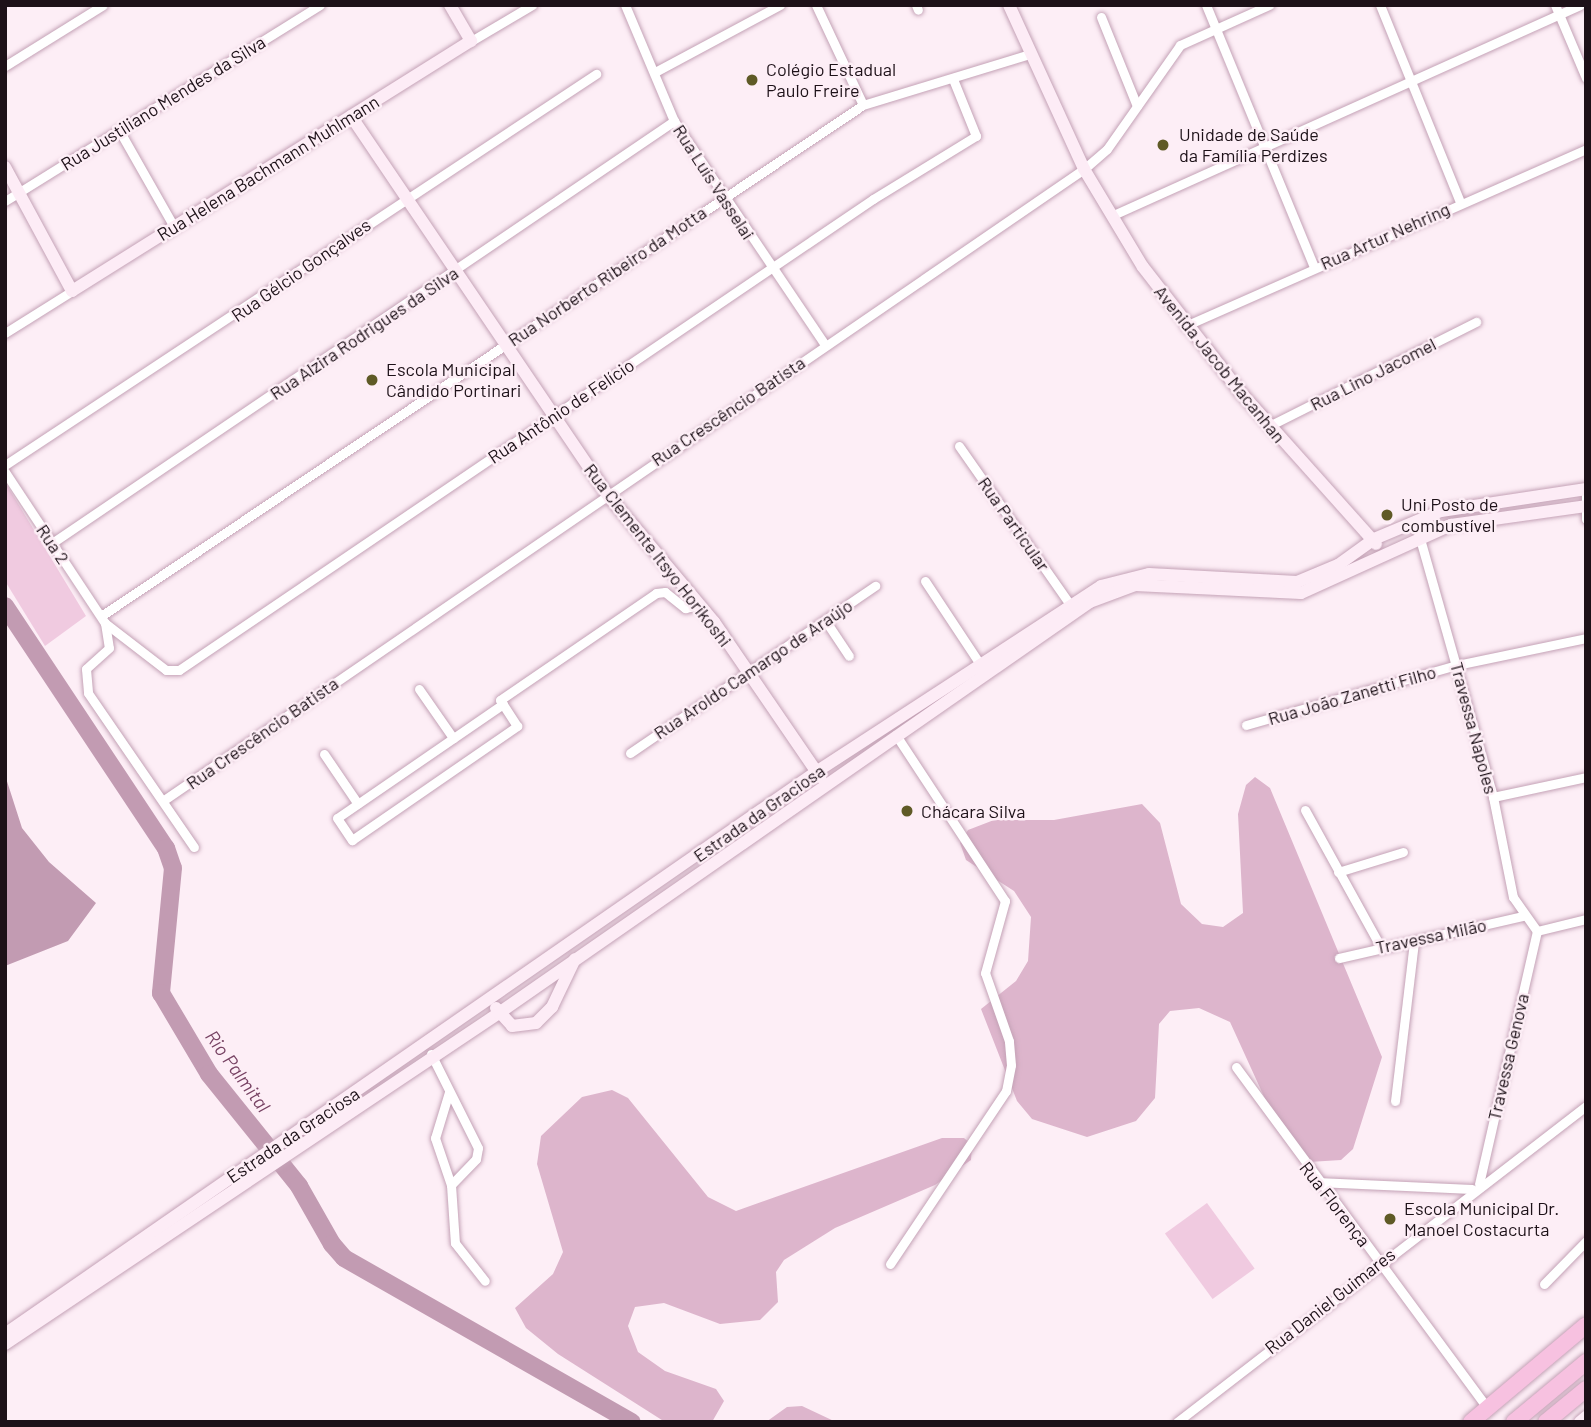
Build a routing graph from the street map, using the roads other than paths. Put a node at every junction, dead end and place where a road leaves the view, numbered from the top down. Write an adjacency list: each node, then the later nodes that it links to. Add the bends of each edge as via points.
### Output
1 (103, 5): 18 (street)
2 (320, 5): 28 (street, Rua Justiliano Mendes da Silva)
3 (450, 5): 16 (main road)
4 (532, 5): 16 (street, Rua Helena Bachmann Muhlmann)
5 (625, 5): 19 (street, Rua Luís Vasselai)
6 (780, 5): 19 (street)
7 (816, 5): 24 (street)
8 (1009, 5): 17 (main road, Avenida Jacob Macanhan)
9 (1206, 5): 15 (street)
10 (1269, 5): 15 (street, Rua Crescêncio Batista)
11 (1380, 5): 23 (street)
12 (1580, 5): 13 (street)
13 (1557, 10): 21 (street); 23 (street)
14 (1101, 17): 25 (street)
15 (1214, 26): 25 (street, Rua Crescêncio Batista, via 1173,52); 29 (street)
16 (471, 41): 26 (main road, Rua Helena Bachmann Muhlmann)
17 (1030, 54): 22 (street, Rua Norberto Ribeiro da Motta); 32 (main road, Avenida Jacob Macanhan)
18 (5, 66)
19 (655, 72): 27 (street, Rua Luís Vasselai)
20 (596, 74): 34 (street, Rua Gélcio Gonçalves)
21 (1586, 78)
22 (953, 79): 24 (street, Rua Norberto Ribeiro da Motta); 41 (street, Rua Antônio de Felício, via 976,136)
23 (1412, 80): 29 (street); 37 (street)
24 (863, 105): 35 (street, Rua Norberto Ribeiro da Motta)
25 (1137, 106): 32 (street, Rua Crescêncio Batista)
26 (351, 116): 34 (main road, Rua Clemente Itsyo Horikoshi); 39 (main road, Rua Helena Bachmann Muhlmann)
27 (674, 121): 35 (street, Rua Luís Vasselai); 42 (street, Rua Alzira Rodrigues da Silva)
28 (119, 130): 33 (street, Rua Justiliano Mendes da Silva); 39 (street)
29 (1262, 148): 38 (street); 40 (street)
30 (1586, 149): 37 (street, Rua Artur Nehring)
31 (5, 167): 33 (main road)
32 (1084, 169): 38 (main road, Avenida Jacob Macanhan); 48 (street, Rua Crescêncio Batista)
33 (19, 192): 36 (street, Rua Justiliano Mendes da Silva); 43 (main road)
34 (407, 196): 42 (main road, Rua Clemente Itsyo Horikoshi); 52 (street, Rua Gélcio Gonçalves)
35 (723, 198): 41 (street, Rua Luís Vasselai); 47 (street, Rua Norberto Ribeiro da Motta)
36 (5, 201)
37 (1460, 202): 40 (street, Rua Artur Nehring)
38 (1111, 216): 45 (main road, Avenida Jacob Macanhan)
39 (174, 227): 43 (main road, Rua Helena Bachmann Muhlmann)
40 (1314, 267): 45 (street, Rua Artur Nehring)
41 (771, 269): 48 (street, Rua Luís Vasselai); 49 (street, Rua Antônio de Felício)
42 (456, 270): 47 (main road, Rua Clemente Itsyo Horikoshi); 60 (street, Rua Alzira Rodrigues da Silva)
43 (72, 291): 46 (street, Rua Helena Bachmann Muhlmann)
44 (1476, 322): 50 (street, Rua Lino Jacomel)
45 (1185, 326): 50 (main road, Avenida Jacob Macanhan)
46 (5, 333)
47 (507, 344): 49 (main road, Rua Clemente Itsyo Horikoshi); 66 (street, Rua Norberto Ribeiro da Motta)
48 (825, 345): 55 (street, Rua Crescêncio Batista)
49 (554, 416): 55 (main road, Rua Clemente Itsyo Horikoshi); 66 (street, Rua Antônio de Felício, via 179,670 166,670)
50 (1269, 426): 59 (main road, Avenida Jacob Macanhan)
51 (960, 446): 64 (street, Rua Particular)
52 (5, 465)
53 (5, 472): 60 (street, Rua 2)
54 (1586, 490): 56 (street); 57 (main road, Estrada da Graciosa, via 1480,504)
55 (607, 494): 65 (main road, Rua Clemente Itsyo Horikoshi); 84 (street, Rua Crescêncio Batista)
56 (1585, 510): 58 (main road, Estrada da Graciosa, via 1473,521)
57 (1415, 522): 58 (street, Travessa Napoles); 59 (main road, Estrada da Graciosa)
58 (1420, 536): 61 (main road, Estrada da Graciosa); 71 (street, Travessa Napoles)
59 (1374, 539): 61 (main road, Avenida Jacob Macanhan); 64 (main road, Estrada da Graciosa, via 1338,565 1297,582 1149,574 1113,581)
60 (52, 543): 66 (street, Rua 2)
61 (1380, 555): 76 (main road, Estrada da Graciosa, via 1301,593 1155,585 1113,592)
62 (925, 581): 70 (street)
63 (875, 586): 67 (street, Rua Aroldo Camargo de Araújo)
64 (1069, 603): 70 (main road, Estrada da Graciosa)
65 (699, 605): 72 (main road, Rua Clemente Itsyo Horikoshi); 74 (street, via 681,607 665,592 656,593 500,699)
66 (103, 619): 84 (street, via 109,648 86,669 85,685)
67 (825, 620): 69 (street); 72 (street, Rua Aroldo Camargo de Araújo)
68 (1586, 638): 71 (street, Rua João Zanetti Filho)
69 (849, 656)
70 (980, 664): 80 (main road, Estrada da Graciosa)
71 (1457, 666): 75 (street, Rua João Zanetti Filho); 83 (street, Travessa Napoles)
72 (747, 672): 78 (street, Rua Aroldo Camargo de Araújo); 80 (main road, Rua Clemente Itsyo Horikoshi)
73 (419, 689): 77 (street)
74 (503, 704): 77 (street); 85 (street, via 517,726 352,840 337,818)
75 (1247, 725)
76 (896, 735): 82 (main road, Estrada da Graciosa); 111 (street, via 1005,901 985,973 1009,1041 1010,1065 1006,1091)
77 (453, 738): 85 (street)
78 (630, 753)
79 (324, 754): 85 (street)
80 (816, 772): 82 (main road, Rua Clemente Itsyo Horikoshi); 97 (main road, Estrada da Graciosa)
81 (1586, 777): 83 (street)
82 (825, 784): 96 (main road, Estrada da Graciosa)
83 (1493, 797): 90 (street, Travessa Napoles, via 1513,897)
84 (164, 800): 87 (street)
85 (358, 804)
86 (1305, 810): 89 (street)
87 (194, 847)
88 (1403, 852): 89 (street)
89 (1338, 872): 94 (street)
90 (1523, 915): 92 (street, Travessa Napoles); 93 (street, Travessa Milão)
91 (1586, 919): 92 (street)
92 (1537, 931): 108 (street, Travessa Genova)
93 (1413, 941): 94 (street, Travessa Milão); 102 (street)
94 (1380, 946): 95 (street, Travessa Milão)
95 (1339, 958)
96 (575, 959): 98 (main road, Estrada da Graciosa); 98 (main road, via 552,1007 536,1023 512,1026)
97 (491, 998): 98 (main road); 104 (main road, Estrada da Graciosa)
98 (499, 1013): 99 (main road, Estrada da Graciosa)
99 (431, 1054): 101 (street); 104 (main road, Estrada da Graciosa)
100 (1236, 1067): 106 (street, Rua Florença)
101 (449, 1093): 107 (street, via 435,1138); 107 (street, via 478,1148 476,1160)
102 (1395, 1101)
103 (1586, 1106): 108 (street, Rua Daniel Guimares)
104 (288, 1146): 105 (main road, Estrada da Graciosa)
105 (256, 1168): 115 (main road, Estrada da Graciosa); 116 (main road, Estrada da Graciosa)
106 (1317, 1182): 108 (street); 110 (street, Rua Florença)
107 (451, 1185): 112 (street, via 455,1243)
108 (1476, 1186): 110 (street, Rua Daniel Guimares)
109 (1586, 1241): 113 (street)
110 (1380, 1261): 119 (street, Rua Florença); 121 (street, Rua Daniel Guimares)
111 (890, 1264)
112 (485, 1281)
113 (1544, 1284)
114 (1586, 1325): 119 (highway)
115 (5, 1334)
116 (5, 1344)
117 (1586, 1362): 123 (highway)
118 (1586, 1389): 124 (highway)
119 (1487, 1407): 122 (highway)
120 (1586, 1417): 125 (main road)
121 (1177, 1422)
122 (1471, 1422)
123 (1514, 1422)
124 (1546, 1422)
125 (1580, 1422)

